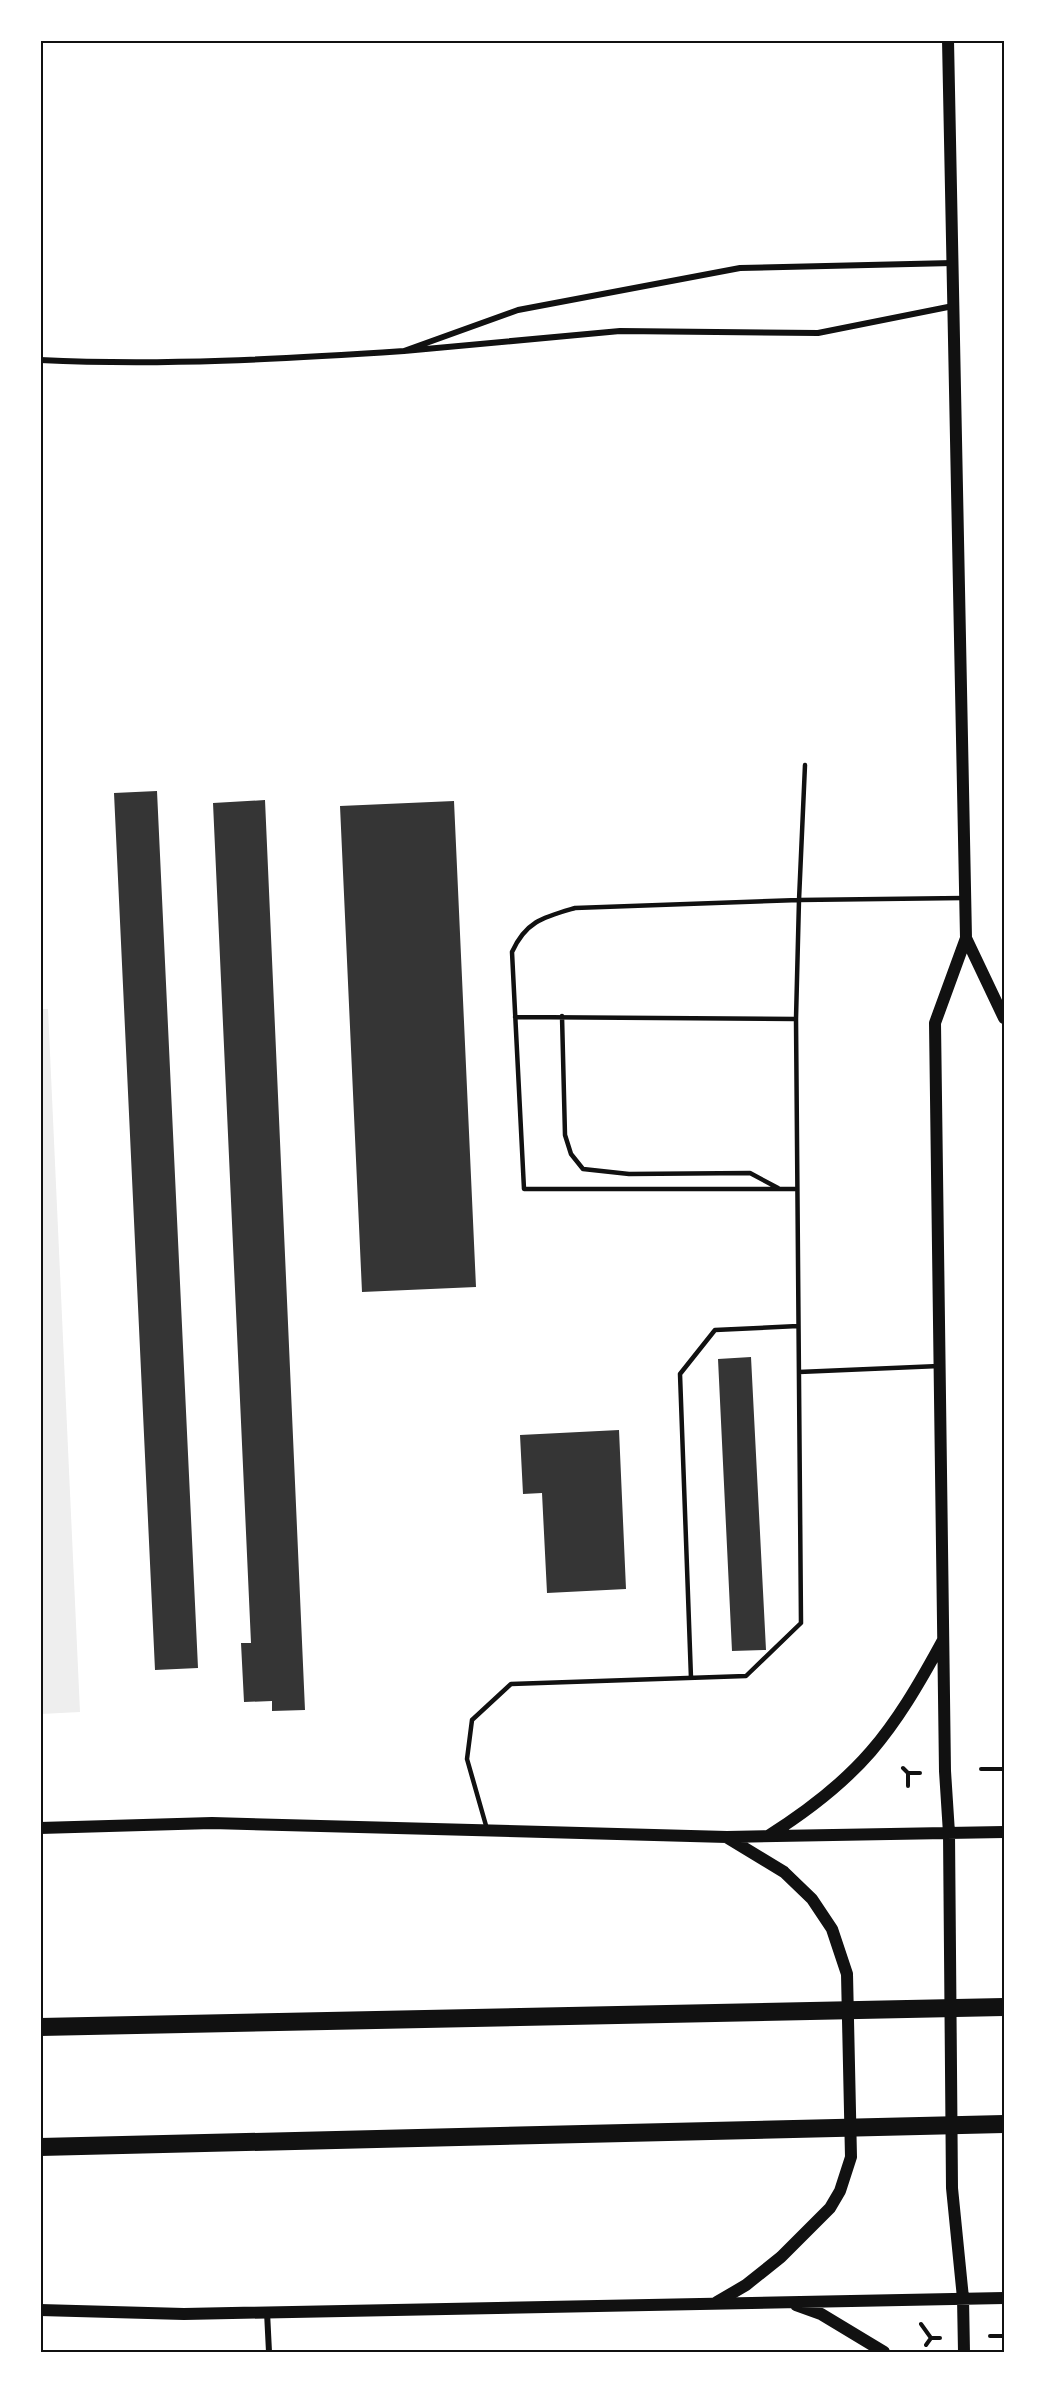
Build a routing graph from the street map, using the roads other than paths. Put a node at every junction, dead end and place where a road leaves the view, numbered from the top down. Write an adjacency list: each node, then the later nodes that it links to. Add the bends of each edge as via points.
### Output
1 (948, 40): 2 (main road)
2 (953, 263): 3 (main road); 4 (street, via 740,268 518,310)
3 (953, 306): 4 (street, via 818,333 620,331); 7 (main road)
4 (404, 351): 5 (street, via 224,363)
5 (40, 360)
6 (805, 765): 8 (lane)
7 (966, 898): 8 (lane); 9 (main road)
8 (799, 900): 11 (lane, via 574,908 544,917 520,934 512,952); 13 (lane)
9 (966, 938): 12 (main road); 17 (main road, via 935,1023)
10 (562, 1016): 11 (lane); 13 (lane); 14 (lane, via 565,1135 571,1154 583,1169 629,1174 750,1173)
11 (515, 1017): 14 (lane, via 524,1189)
12 (1005, 1018)
13 (796, 1019): 15 (lane)
14 (780, 1189): 15 (lane)
15 (797, 1189): 16 (lane)
16 (798, 1326): 18 (lane); 20 (lane, via 715,1330 680,1374)
17 (939, 1366): 18 (lane); 19 (main road)
18 (799, 1372): 20 (lane, via 801,1623 746,1676)
19 (944, 1639): 24 (main road, via 945,1771); 25 (main road, via 894,1724 867,1759 811,1809)
20 (690, 1678): 22 (lane, via 512,1684 472,1720 467,1759)
21 (40, 1828): 22 (main road, via 212,1823)
22 (487, 1829): 26 (main road)
23 (1005, 1832): 24 (main road)
24 (950, 1833): 25 (main road); 31 (main road, via 952,2188)
25 (767, 1837): 26 (main road)
26 (727, 1838): 34 (main road, via 784,1872 812,1899 832,1929 847,1974 851,2157 830,2208 781,2257 746,2285)
27 (1005, 2007): 28 (highway)
28 (40, 2027)
29 (1005, 2124): 30 (highway)
30 (40, 2147)
31 (963, 2298): 32 (main road); 33 (main road); 39 (main road)
32 (1005, 2298)
33 (786, 2302): 34 (main road); 38 (main road, via 821,2314)
34 (714, 2303): 36 (main road)
35 (40, 2310): 36 (main road)
36 (267, 2312): 37 (street)
37 (269, 2352)
38 (884, 2352)
39 (964, 2352)

